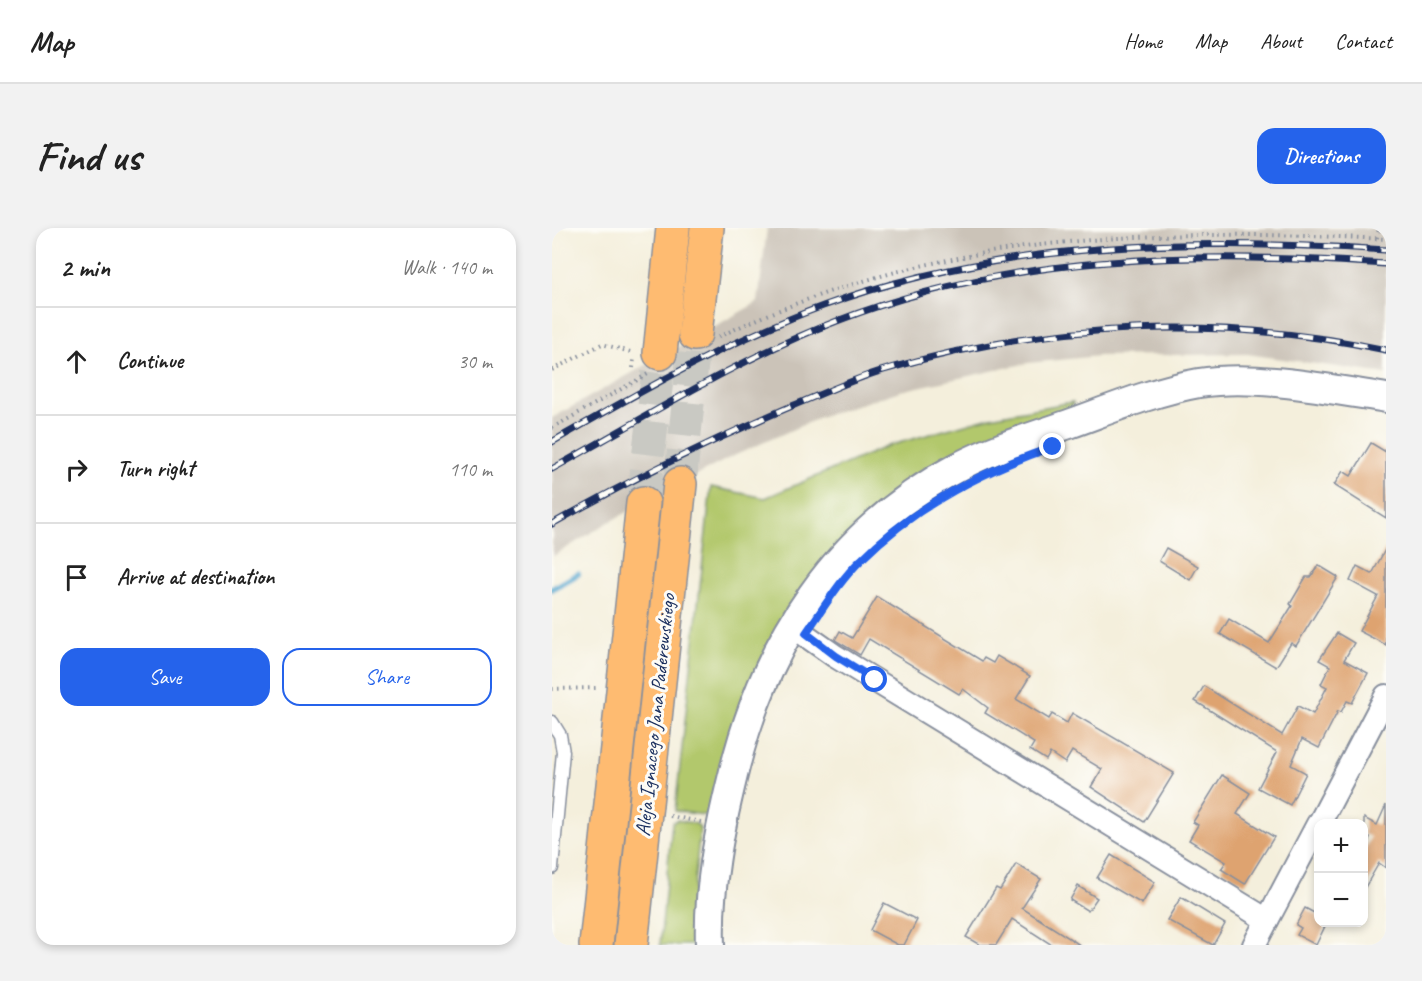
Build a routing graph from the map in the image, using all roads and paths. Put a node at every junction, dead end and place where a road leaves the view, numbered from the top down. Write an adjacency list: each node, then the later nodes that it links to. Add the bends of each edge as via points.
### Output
1 (673, 228): 7 (main road)
2 (706, 228): 6 (main road)
3 (1379, 228): 4 (path)
4 (1377, 238): 5 (path); 6 (path, via 1154,235 1018,245 925,263 864,280)
5 (1386, 238)
6 (702, 338)
7 (648, 359): 8 (path, via 602,344); 10 (path)
8 (552, 370)
9 (1386, 398): 13 (street, via 1246,381 1201,383 1140,398 1011,444 960,466 888,513 849,548)
10 (552, 428)
11 (680, 484): 25 (main road, Aleja Ignacego Jana Paderewskiego)
12 (643, 503): 24 (main road, Aleja Ignacego Jana Paderewskiego)
13 (791, 625): 23 (street, via 845,662); 26 (street, via 763,680 735,765 712,869)
14 (597, 688): 15 (path)
15 (552, 689)
16 (1386, 696): 19 (street)
17 (552, 722): 22 (lane, via 560,735 563,752)
18 (666, 815): 20 (path)
19 (1322, 819)
20 (710, 824)
21 (1314, 833): 23 (street)
22 (552, 868)
23 (1267, 920): 27 (street)
24 (596, 945)
25 (630, 945)
26 (710, 945)
27 (1254, 945)

